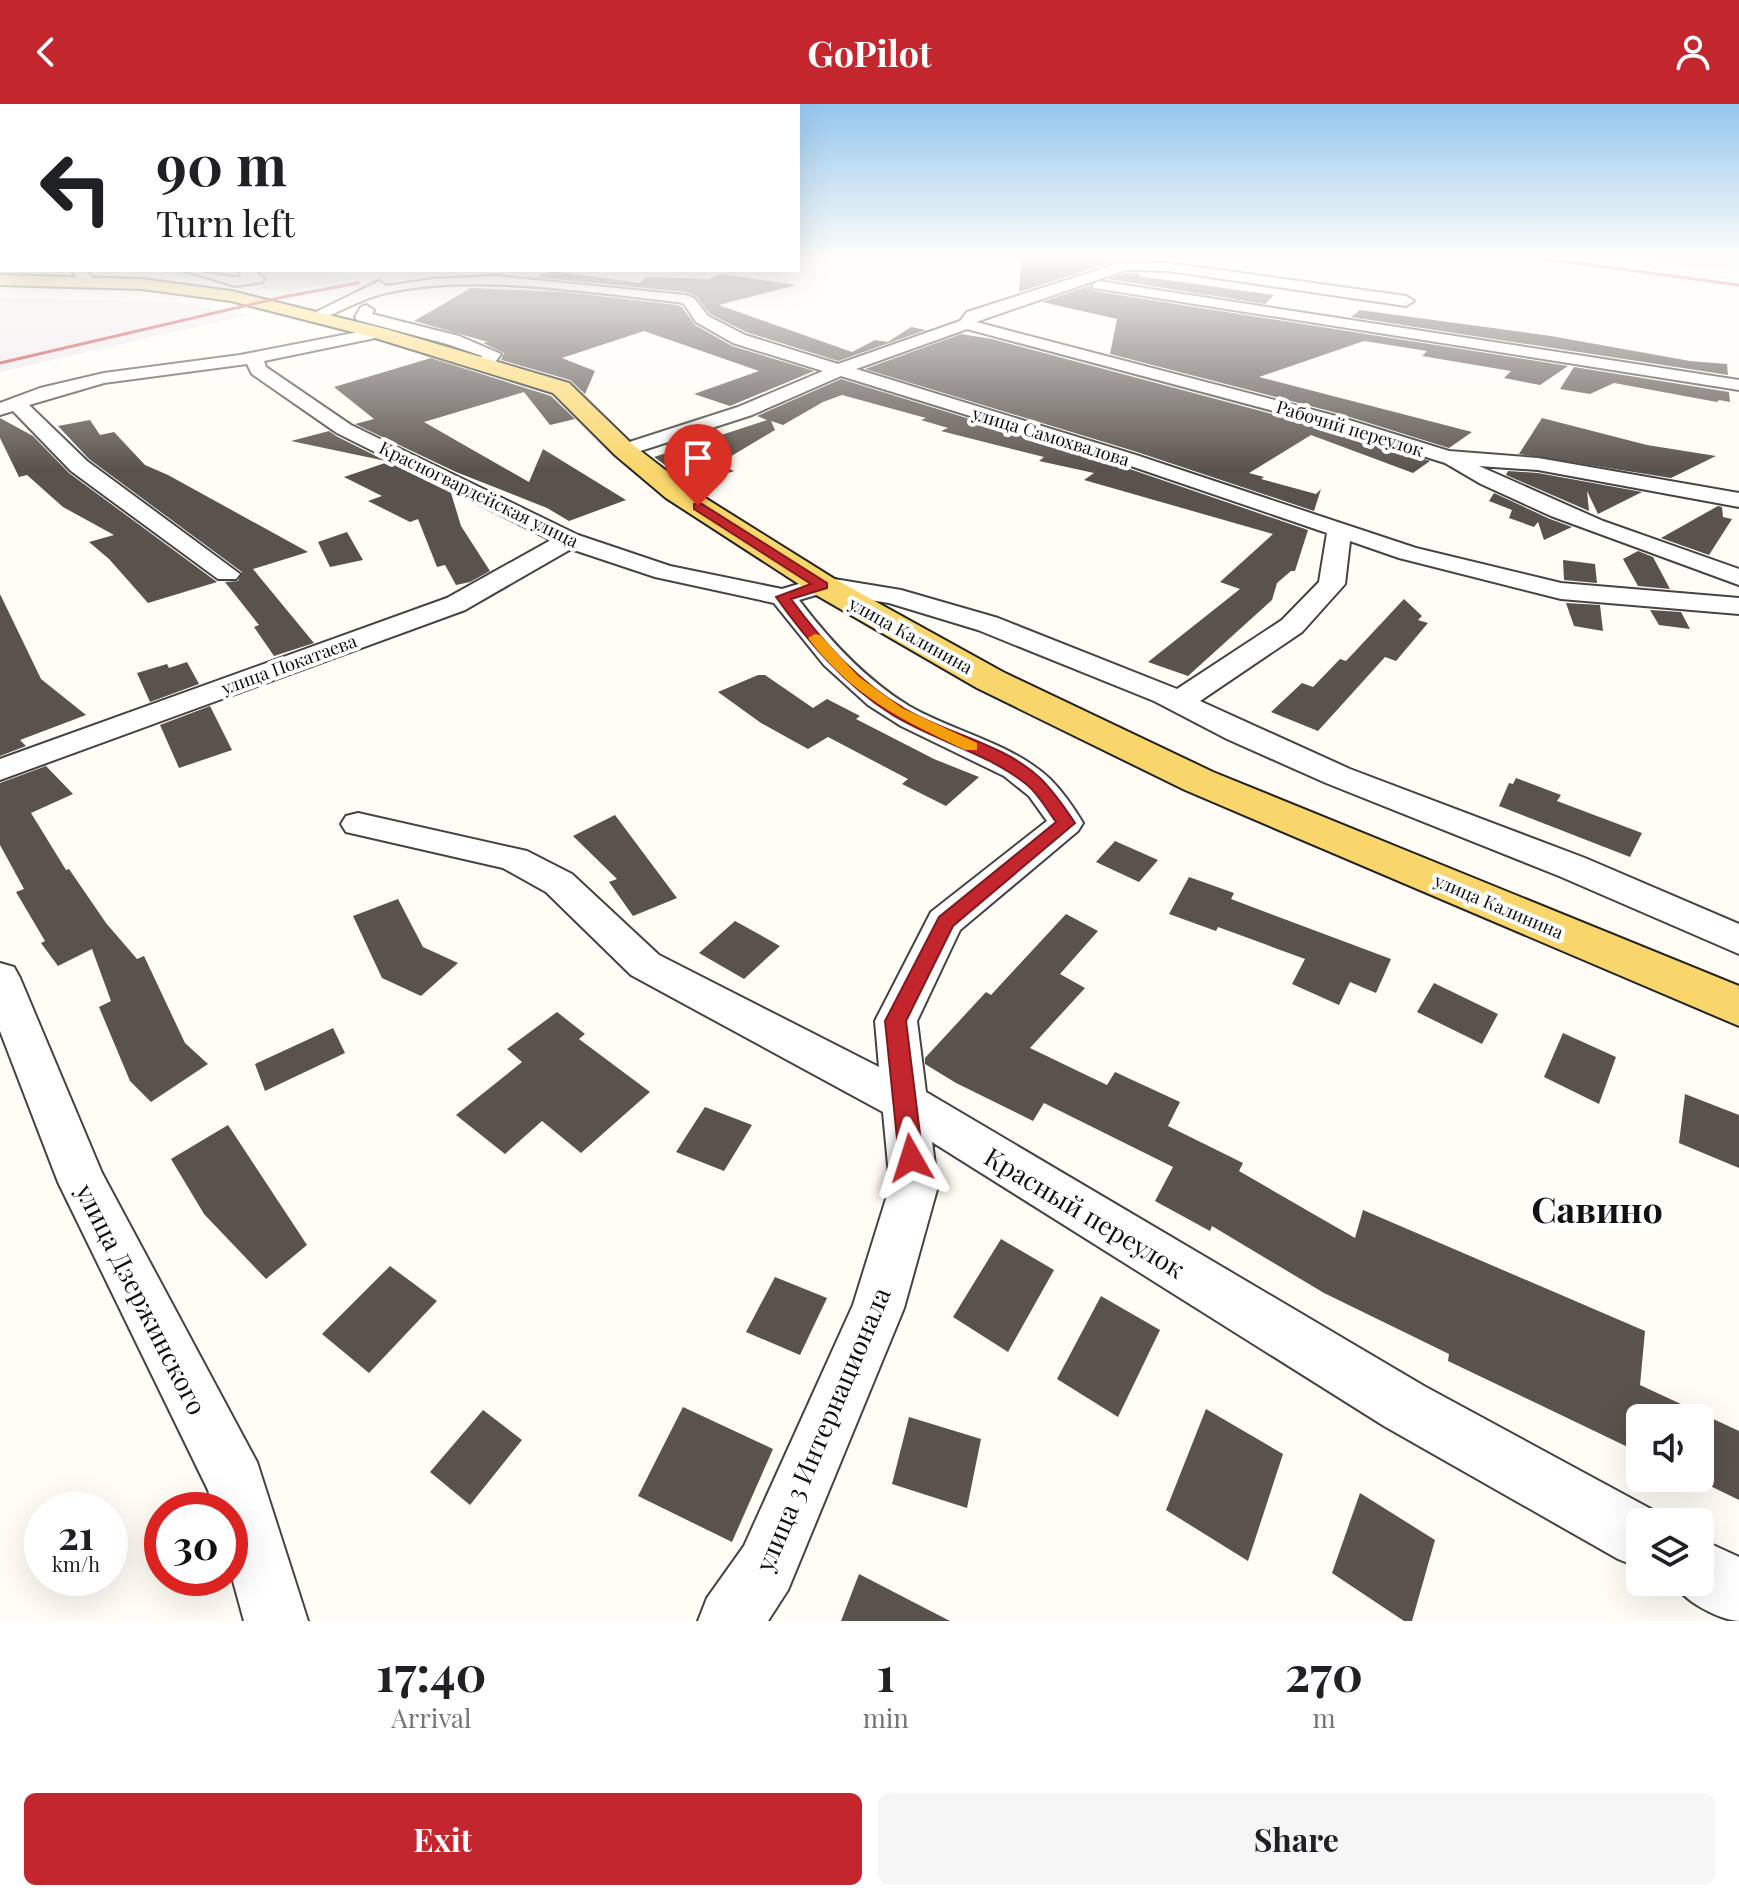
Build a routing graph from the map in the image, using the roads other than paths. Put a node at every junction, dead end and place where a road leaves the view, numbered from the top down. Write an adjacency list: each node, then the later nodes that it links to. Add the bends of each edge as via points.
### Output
1 (360, 328): 7 (main road, улица Калинина)
2 (405, 328): 9 (street, via 492,354)
3 (718, 328): 10 (street, улица Самохвалова)
4 (955, 328): 10 (street)
5 (980, 328): 14 (street, Рабочий переулок, via 1329,420)
6 (1383, 328): 11 (street)
7 (379, 333): 8 (street); 9 (main road, улица Калинина)
8 (254, 357): 12 (street, via 104,378); 17 (street, Красногвардейская улица, via 258,370 344,429)
9 (485, 364): 13 (main road, улица Калинина, via 561,388)
10 (839, 372): 13 (street, via 745,411); 16 (street, улица Самохвалова, via 1129,459)
11 (1739, 385)
12 (8, 406): 18 (street, via 79,466)
13 (624, 450): 20 (main road, улица Калинина)
14 (1447, 457): 15 (street, Рабочий переулок, via 1538,464); 19 (street, via 1620,537)
15 (1739, 500)
16 (1339, 530): 21 (street, улица Самохвалова, via 1561,591); 22 (street, via 1332,584 1292,626)
17 (569, 540): 20 (street, Красногвардейская улица, via 664,572); 23 (street, улица Покатаева, via 456,604)
18 (227, 574)
19 (1739, 577)
20 (802, 591): 22 (street, Красногвардейская улица, via 892,596 988,624); 27 (main road, улица Калинина, via 1199,781); 28 (street, улица 3 Интернационала, via 807,630 853,679 896,711 997,757 1034,782 1066,823 945,922 896,1021)
21 (1739, 606)
22 (1178, 702): 25 (street, Красногвардейская улица, via 1338,776 1572,867)
23 (0, 770)
24 (358, 824): 28 (street, Красный переулок, via 514,859 559,883 645,965)
25 (1739, 940)
26 (0, 978): 32 (street, улица Дзержинского, via 82,1182 236,1483)
27 (1739, 1007)
28 (905, 1102): 29 (street, Красный переулок, via 1404,1406); 33 (street, улица 3 Интернационала, via 914,1186 878,1308 766,1568)
29 (1626, 1529)
30 (1714, 1578): 31 (street)
31 (1739, 1592)
32 (276, 1621)
33 (730, 1621)

